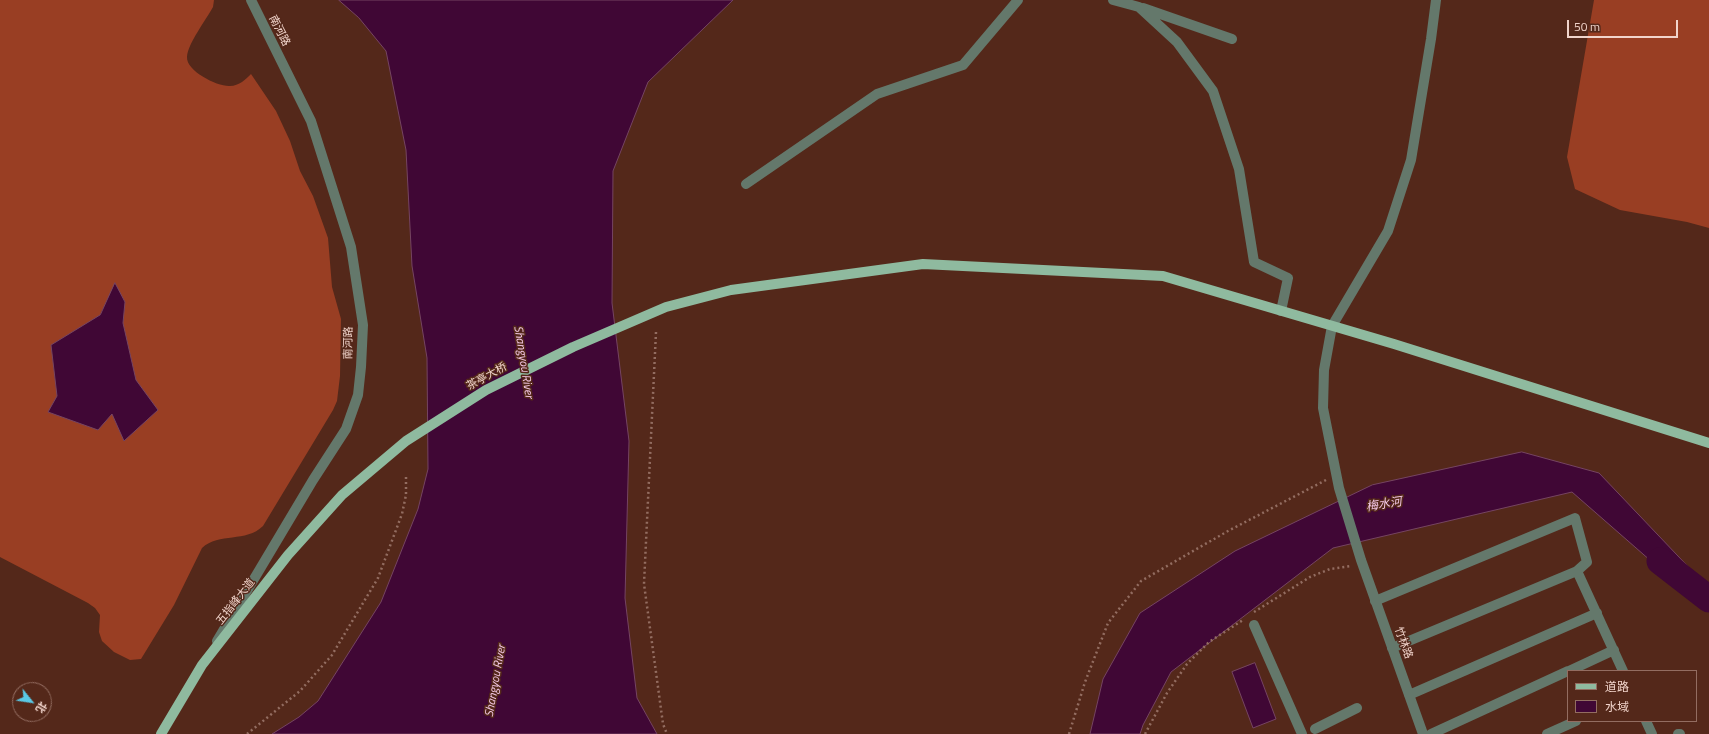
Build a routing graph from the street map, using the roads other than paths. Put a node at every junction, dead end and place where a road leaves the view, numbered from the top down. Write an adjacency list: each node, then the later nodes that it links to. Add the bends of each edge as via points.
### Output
1 (251, 0): 18 (street, 南河路, via 310,121 351,247 363,325 361,367 358,395 346,429)
2 (1018, 0): 7 (street, via 963,65 877,94)
3 (1113, 0): 5 (street)
4 (1436, 0): 9 (street, via 1411,160 1388,231)
5 (1139, 7): 6 (street); 8 (street, via 1177,42 1213,91 1239,169 1254,262 1288,278)
6 (1232, 39)
7 (746, 184)
8 (1281, 311): 9 (main road, 茶亭大桥); 11 (main road, 茶亭大桥, via 1163,276 923,264 731,290 666,307 573,347 486,390 406,441)
9 (1332, 326): 10 (main road, 茶亭大桥); 13 (street, 竹林路, via 1324,370 1323,408 1338,488)
10 (1709, 444)
11 (342, 495): 18 (main road, 五指峰大道, via 288,555)
12 (1577, 571): 13 (street, via 1587,562 1575,518); 14 (street); 16 (street)
13 (1375, 601): 16 (street, 竹林路)
14 (1596, 613): 17 (street); 22 (street)
15 (1250, 621): 28 (street)
16 (1392, 648): 22 (street, 竹林路)
17 (1614, 650): 19 (street); 20 (street)
18 (202, 665): 27 (main road, 五指峰大道)
19 (1570, 670)
20 (1623, 670)
21 (1567, 671): 30 (street)
22 (1409, 695): 29 (street, 竹林路)
23 (1357, 708): 26 (street)
24 (1574, 722): 31 (street)
25 (1646, 722): 32 (street)
26 (1316, 731): 28 (street)
27 (161, 734)
28 (1302, 734)
29 (1423, 734)
30 (1431, 734)
31 (1547, 734)
32 (1652, 734)

